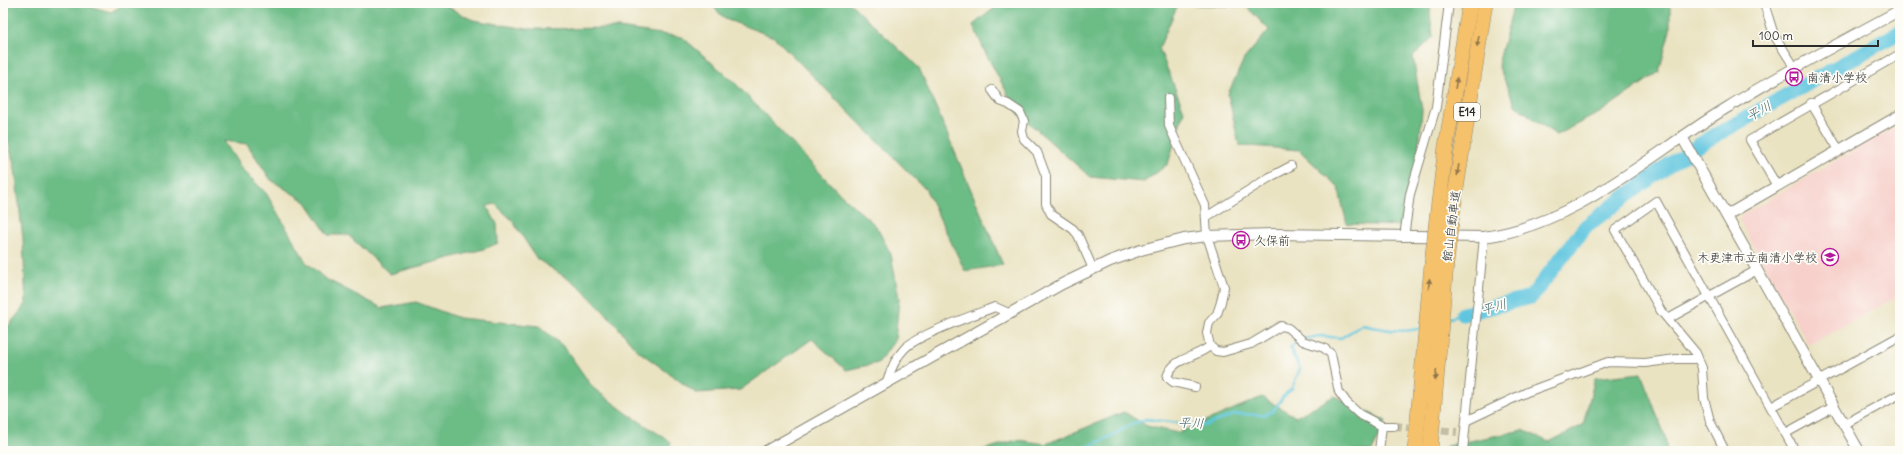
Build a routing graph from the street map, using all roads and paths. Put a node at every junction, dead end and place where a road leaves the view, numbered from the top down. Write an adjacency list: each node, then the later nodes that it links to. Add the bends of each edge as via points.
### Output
1 (1449, 3): 20 (street, via 1436,108 1406,210)
2 (1470, 3): 18 (highway, 館山自動車道 / E14, one-way to 2, via 1446,146)
3 (1485, 3): 18 (highway, 館山自動車道 / E14, one-way to 18)
4 (1764, 3): 7 (street, via 1774,35)
5 (1900, 10): 7 (street)
6 (1900, 54): 10 (street)
7 (1795, 68): 12 (street)
8 (992, 90): 22 (street, via 1000,101 1020,112 1024,120 1024,139 1037,152 1046,176 1046,204 1051,214 1078,235)
9 (1168, 98): 17 (street, via 1169,126 1205,205)
10 (1812, 103): 13 (street); 15 (street, via 1750,140)
11 (1900, 115): 13 (street)
12 (1682, 137): 16 (street); 21 (street, via 1576,205 1521,228)
13 (1839, 150): 15 (street)
14 (1291, 166): 17 (street)
15 (1777, 186): 16 (street)
16 (1727, 216): 23 (street)
17 (1206, 217): 19 (street)
18 (1444, 220): 25 (highway, 館山自動車道 / E14, bridge)
19 (1208, 236): 20 (street, via 1272,234); 22 (street, via 1141,250); 29 (street, via 1224,287 1217,314 1210,323 1207,333)
20 (1404, 237): 21 (street)
21 (1484, 237): 37 (street)
22 (1093, 269): 26 (street)
23 (1757, 270): 24 (street); 31 (street)
24 (1709, 296): 27 (street); 27 (street, via 1656,201 1615,230); 35 (street)
25 (1434, 305): 45 (highway, 館山自動車道 / E14, via 1424,339); 46 (highway, 館山自動車道 / E14, one-way to 46, via 1439,336)
26 (1011, 314): 32 (street); 32 (street, via 995,307 916,341 899,354)
27 (1668, 319): 30 (street)
28 (1900, 336): 31 (street)
29 (1210, 346): 33 (street, via 1176,362 1169,369 1167,377 1173,382); 39 (street, via 1216,351 1223,352 1251,344 1281,326 1288,328 1301,340 1324,348 1332,354 1343,397 1359,414)
30 (1698, 359): 37 (street, via 1645,363 1608,362 1527,392); 48 (street, via 1702,368 1707,410)
31 (1819, 381): 35 (street); 36 (street)
32 (886, 384): 43 (street)
33 (1195, 387)
34 (1900, 395): 38 (street)
35 (1771, 407): 41 (street)
36 (1833, 407): 38 (street); 41 (street)
37 (1466, 421): 47 (street, via 1461,432)
38 (1843, 425): 42 (street)
39 (1382, 426): 40 (street); 44 (street)
40 (1394, 426)
41 (1786, 433): 49 (street, via 1794,449)
42 (1857, 450)
43 (766, 451)
44 (1379, 451)
45 (1415, 451)
46 (1430, 451)
47 (1463, 451)
48 (1725, 451)
49 (1791, 451)

